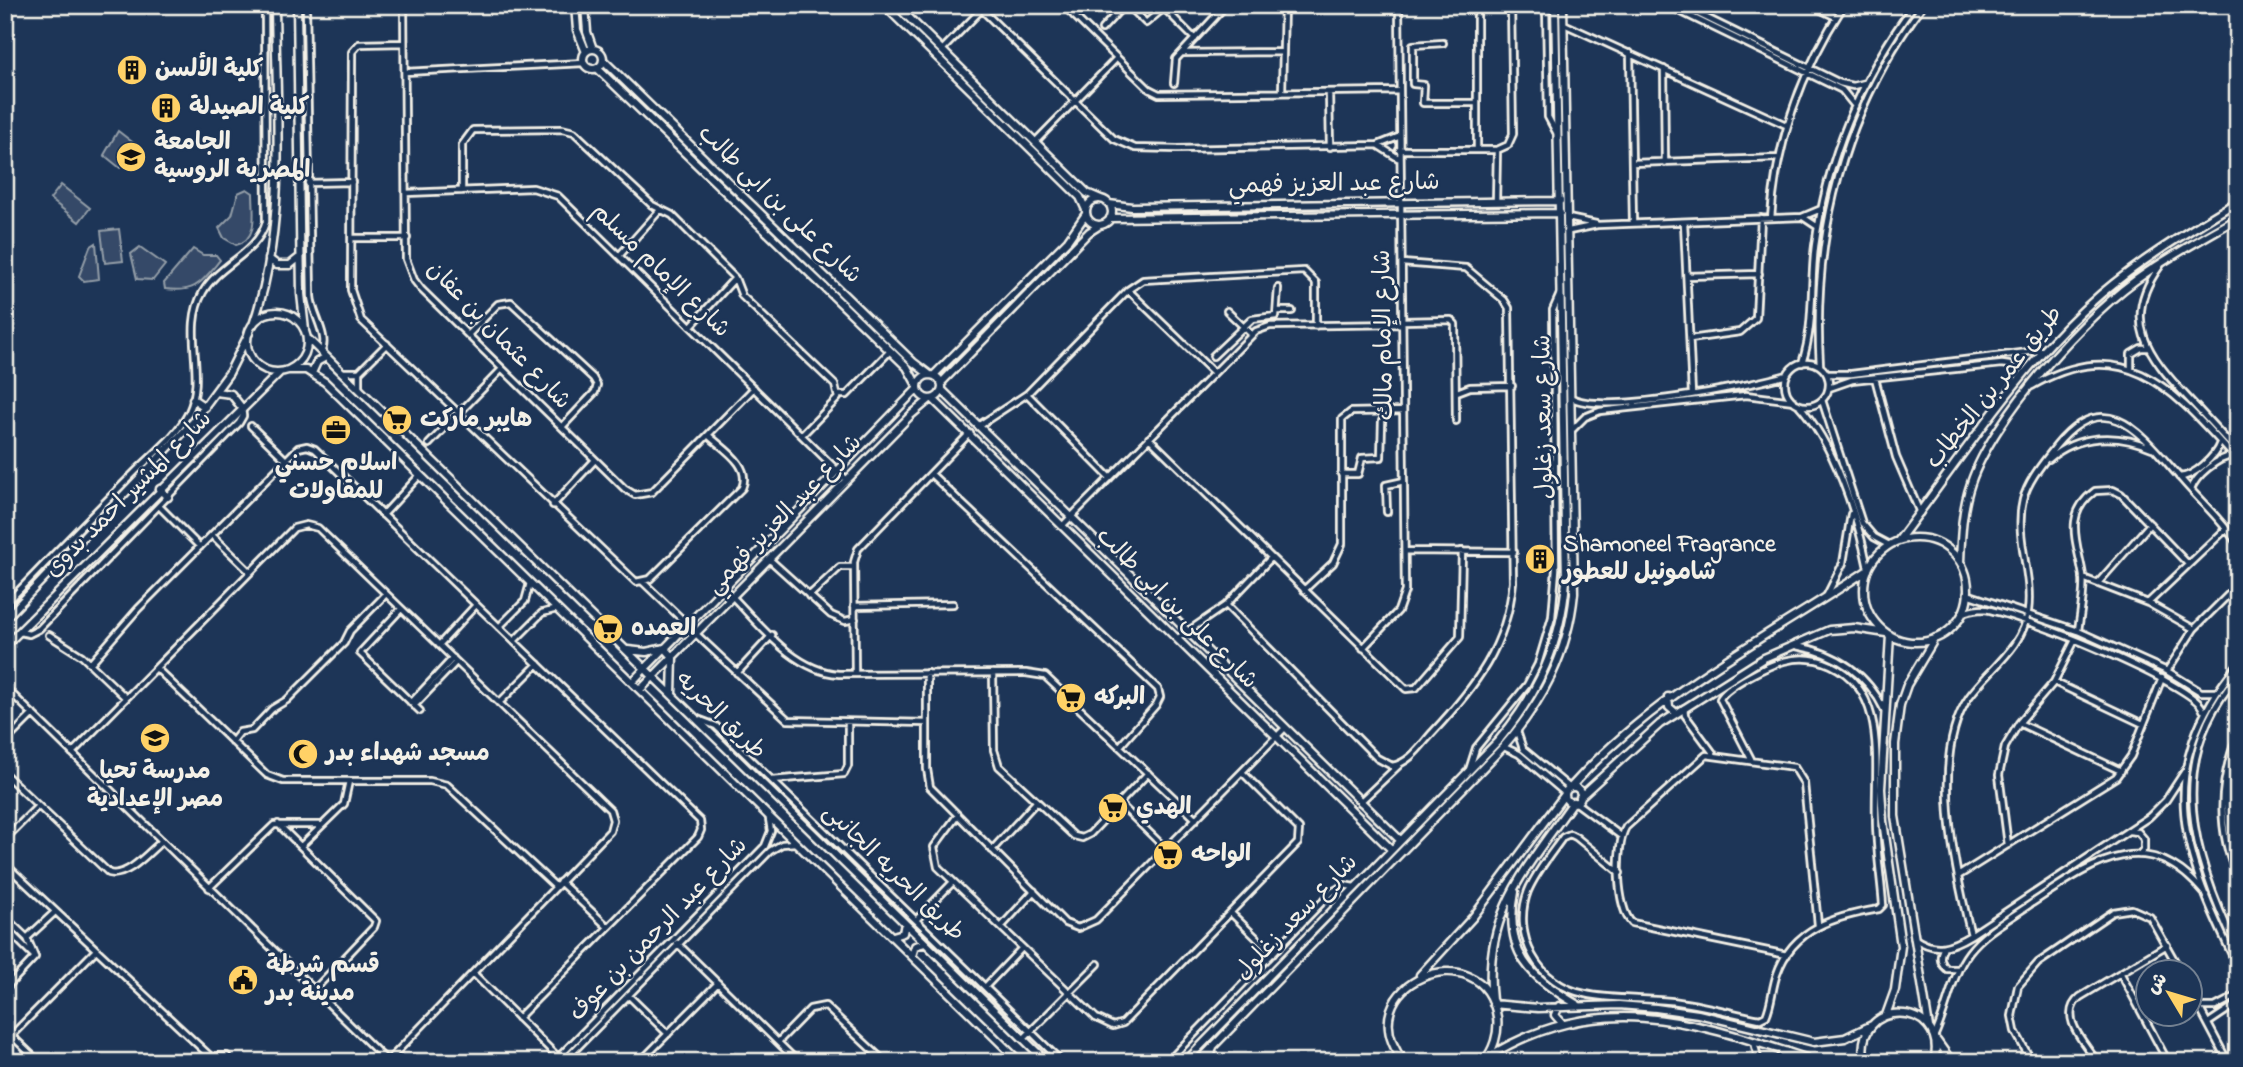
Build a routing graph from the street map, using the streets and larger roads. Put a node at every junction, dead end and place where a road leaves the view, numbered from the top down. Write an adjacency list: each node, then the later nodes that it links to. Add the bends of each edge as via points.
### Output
1 (265, 5): 54 (street)
2 (275, 5): 55 (street)
3 (297, 5): 70 (street)
4 (306, 5): 68 (street)
5 (404, 5): 35 (street, شارع عثمان بن عفان)
6 (575, 5): 37 (street, via 577,30)
7 (585, 5): 37 (street)
8 (884, 5): 79 (street)
9 (1063, 5): 30 (street)
10 (1085, 5): 30 (street)
11 (1128, 5): 33 (street); 34 (street, via 1146,23 1164,8)
12 (1226, 5): 34 (street)
13 (1284, 5): 39 (street)
14 (1399, 5): 51 (street, شارع الإمام مالك)
15 (1477, 5): 57 (street)
16 (1511, 5): 67 (street, via 1513,134 1508,145)
17 (1546, 5): 60 (street, via 1548,117)
18 (1555, 5): 60 (street, شارع سعد زغلول)
19 (1563, 5): 32 (street, شارع سعد زغلول)
20 (1667, 5): 47 (street)
21 (1680, 5): 47 (street)
22 (1811, 5): 31 (street)
23 (1844, 5): 31 (street)
24 (1901, 5): 29 (street)
25 (1914, 5): 29 (street)
26 (1923, 5): 153 (street, via 1881,67 1837,174 1821,256)
27 (899, 6): 38 (street)
28 (982, 7): 38 (street); 56 (street)
29 (1909, 11): 50 (street)
30 (1074, 16): 42 (street)
31 (1836, 17): 47 (street)
32 (1564, 24): 41 (street); 102 (street, شارع سعد زغلول)
33 (1102, 29)
34 (1195, 39): 40 (street)
35 (404, 43): 48 (street, شارع عثمان بن عفان); 74 (street, via 359,44 352,52)
36 (1443, 43): 57 (street, via 1413,44 1413,84 1424,85 1423,103)
37 (590, 50): 43 (street, via 600,52); 44 (street)
38 (942, 50): 62 (street)
39 (1283, 52): 40 (street); 52 (street)
40 (1182, 53): 49 (street, via 1176,59)
41 (1630, 53): 46 (street); 72 (street)
42 (1117, 58): 52 (street, via 1159,93); 56 (street)
43 (603, 60): 45 (street); 77 (street, شارع على بن ابى طالب)
44 (584, 62): 45 (street); 48 (street)
45 (597, 68): 77 (street, شارع على بن ابى طالب)
46 (1664, 68): 59 (street); 73 (street)
47 (1809, 70): 50 (street, via 1848,86); 58 (street, via 1842,90); 59 (street)
48 (405, 72): 80 (street, شارع عثمان بن عفان)
49 (1174, 83)
50 (1866, 83): 58 (street)
51 (1399, 91): 53 (street); 61 (street, شارع الإمام مالك)
52 (1282, 92): 53 (street)
53 (1329, 92): 64 (street)
54 (267, 94): 55 (street); 93 (street)
55 (276, 94): 94 (street)
56 (1075, 101): 62 (street); 64 (street, via 1114,139 1135,148)
57 (1477, 103): 66 (street)
58 (1855, 106): 91 (street)
59 (1786, 125): 71 (street)
60 (1556, 132): 82 (street, شارع سعد زغلول)
61 (1399, 136): 63 (street); 65 (street, شارع الإمام مالك)
62 (1035, 142): 76 (street)
63 (1378, 145): 64 (street); 69 (street)
64 (1330, 147)
65 (1399, 150): 66 (street); 69 (street, شارع الإمام مالك)
66 (1477, 150): 67 (street)
67 (1497, 150): 84 (street)
68 (307, 158): 70 (street); 75 (street)
69 (1399, 158): 86 (street, شارع الإمام مالك)
70 (299, 159): 89 (street)
71 (1778, 159): 73 (street); 104 (street)
72 (1632, 163): 73 (street); 107 (street)
73 (1665, 163)
74 (352, 182): 75 (street); 114 (street)
75 (308, 183): 87 (street)
76 (1080, 186): 79 (street); 81 (street)
77 (730, 190): 124 (street, شارع على بن ابى طالب)
78 (462, 191): 80 (street, شارع الإمام مسلم); 92 (street, via 461,145 473,130 566,129); 116 (street, شارع الإمام مسلم, via 550,191)
79 (1074, 192): 95 (street)
80 (406, 193): 115 (street, شارع عثمان بن عفان)
81 (1101, 199): 88 (street); 95 (street, via 1091,202)
82 (1560, 201): 85 (street, شارع عبد العزيز فهمي); 97 (street, شارع سعد زغلول)
83 (2238, 201): 146 (street, طريق عمر بن الخطاب, via 2120,278)
84 (1496, 202): 85 (street, شارع عبد العزيز فهمي); 86 (street, شارع عبد العزيز فهمي)
85 (1531, 202): 96 (street)
86 (1401, 203): 90 (street, شارع عبد العزيز فهمي); 98 (street, شارع الإمام مالك)
87 (308, 204): 89 (street); 128 (street)
88 (1109, 204): 90 (street, شارع عبد العزيز فهمي); 101 (street)
89 (299, 205): 117 (street)
90 (1132, 207): 99 (street)
91 (1821, 209): 100 (street); 110 (street)
92 (660, 210): 116 (street); 123 (street, via 672,215)
93 (267, 211): 94 (street); 183 (street, via 258,240 219,273 199,301 193,331)
94 (276, 212): 118 (street)
95 (1086, 212): 108 (street); 111 (street)
96 (1531, 213): 97 (street, شارع عبد العزيز فهمي); 98 (street, شارع عبد العزيز فهمي)
97 (1560, 213): 125 (street, شارع سعد زغلول)
98 (1401, 215): 99 (street, شارع عبد العزيز فهمي); 119 (street, شارع الإمام مالك)
99 (1133, 217): 101 (street, شارع عبد العزيز فهمي)
100 (1802, 217): 104 (street); 110 (street)
101 (1110, 218): 108 (street)
102 (1568, 218): 109 (street); 112 (street, شارع سعد زغلول)
103 (1761, 218): 104 (street); 106 (street); 121 (street)
104 (1772, 218)
105 (2238, 218): 120 (street, طريق عمر بن الخطاب)
106 (1684, 222): 107 (street); 122 (street)
107 (1633, 223): 109 (street)
108 (1100, 225): 113 (street)
109 (1597, 225): 112 (street)
110 (1818, 227): 150 (street, via 1810,326)
111 (1076, 230): 113 (street); 152 (street)
112 (1569, 230): 125 (street, شارع سعد زغلول)
113 (1084, 237): 162 (street)
114 (352, 238): 115 (street); 144 (street, via 355,311)
115 (407, 238): 141 (street, شارع عثمان بن عفان, via 406,259 414,280)
116 (619, 256): 135 (street, شارع الإمام مسلم)
117 (300, 257): 118 (street, via 290,265); 129 (street)
118 (269, 260): 134 (street)
119 (1402, 263): 133 (street, شارع الإمام مالك); 169 (street, via 1466,268 1506,302)
120 (2163, 263): 145 (street, via 2142,304); 170 (street, طريق عمر بن الخطاب, via 2101,311)
121 (1759, 274): 122 (street); 143 (street, via 1758,311 1752,324 1740,332)
122 (1687, 276): 143 (street)
123 (735, 278): 135 (street); 181 (street, via 742,296 835,384)
124 (822, 279): 147 (street, شارع على بن ابى طالب); 151 (street, شارع على بن ابى طالب)
125 (1565, 286): 182 (street, شارع سعد زغلول); 226 (street, شارع سعد زغلول); 351 (street, via 1553,310 1556,569 1552,617 1527,685 1476,748)
126 (1278, 288): 131 (street)
127 (1128, 290): 137 (street, via 1151,278 1304,271 1316,283); 160 (street); 179 (street)
128 (311, 293): 129 (street); 148 (street, via 325,342)
129 (301, 294): 138 (street)
130 (1227, 311): 136 (street)
131 (1278, 311): 132 (street); 136 (street, via 1276,316 1252,319)
132 (1292, 311)
133 (1402, 322): 137 (street); 166 (street, via 1453,321 1457,328); 193 (street, شارع الإمام مالك)
134 (253, 325): 138 (street, via 277,312 296,318); 139 (street)
135 (691, 326): 172 (street, شارع الإمام مسلم)
136 (1242, 326): 140 (street); 149 (street)
137 (1316, 326): 140 (street, via 1270,326)
138 (305, 330): 142 (street)
139 (249, 333): 157 (street, via 248,348 254,361 266,370); 177 (street, شارع المشير احمد بدوى)
140 (1251, 334): 160 (street)
141 (468, 335): 154 (street, شارع عثمان بن عفان); 201 (street, via 498,304 511,302 593,378 595,392)
142 (307, 338): 148 (street, طريق الحريه); 155 (street, via 302,359)
143 (1690, 339): 180 (street)
144 (387, 344): 159 (street); 194 (street)
145 (2147, 348): 156 (street, via 2131,354); 210 (street)
146 (2045, 350): 163 (street); 175 (street, طريق عمر بن الخطاب)
147 (890, 351): 151 (street, شارع على بن ابى طالب); 181 (street, via 847,395)
148 (324, 355): 158 (street, طريق الحريه); 161 (street)
149 (1213, 356)
150 (1802, 363): 153 (street); 165 (street)
151 (910, 365): 164 (street, شارع على بن ابى طالب); 173 (street, شارع على بن ابى طالب)
152 (943, 366): 162 (street); 164 (street)
153 (1820, 366): 163 (street)
154 (502, 369): 194 (street); 201 (street, شارع عثمان بن عفان)
155 (288, 370): 157 (street); 161 (street)
156 (2132, 370): 170 (street, via 2085,366); 207 (street, via 2176,394)
157 (280, 372): 190 (street, شارع المشير احمد بدوى)
158 (340, 372): 159 (street); 176 (street, طريق الحريه)
159 (359, 372): 176 (street)
160 (1213, 372): 206 (street)
161 (312, 373): 218 (street, طريق الحريه)
162 (950, 373): 168 (street)
163 (1827, 374): 174 (street)
164 (932, 375): 168 (street); 173 (street, via 922,379)
165 (1787, 375): 180 (street, via 1747,387); 188 (street, via 1786,389)
166 (1457, 378): 171 (street); 178 (street)
167 (1875, 378): 174 (street); 175 (street, via 2005,364 2014,370); 231 (street, via 1896,457)
168 (942, 386): 184 (street); 187 (street, شارع على بن ابى طالب)
169 (1512, 386): 171 (street); 244 (street)
170 (2031, 386): 247 (street, طريق عمر بن الخطاب, via 1975,471 1964,508)
171 (1470, 387): 178 (street)
172 (754, 388): 204 (street, شارع عثمان بن عفان); 205 (street, شارع الإمام مسلم)
173 (918, 388): 184 (street, via 922,396); 186 (street, شارع عبد العزيز فهمي)
174 (1829, 388): 185 (street)
175 (2013, 389): 231 (street, طريق عمر بن الخطاب)
176 (359, 390): 294 (street, طريق الحريه)
177 (216, 392): 189 (street, شارع المشير احمد بدوى); 190 (street, via 231,394)
178 (1457, 392): 197 (street)
179 (1027, 394): 200 (street); 220 (street)
180 (1692, 394): 182 (street, via 1593,405)
181 (839, 395): 205 (street)
182 (1572, 398): 202 (street, شارع سعد زغلول)
183 (193, 399): 189 (street); 195 (street)
184 (931, 399): 191 (street, شارع على بن ابى طالب); 192 (street, شارع عبد العزيز فهمي)
185 (1822, 400): 188 (street, via 1811,406); 239 (street, via 1862,523)
186 (908, 401): 192 (street); 215 (street, شارع عبد العزيز فهمي)
187 (953, 402): 191 (street); 200 (street, شارع على بن ابى طالب)
188 (1796, 403): 202 (street, via 1746,395 1600,411); 229 (street, via 1824,440)
189 (205, 407): 198 (street, شارع المشير احمد بدوى)
190 (242, 408): 223 (street, شارع المشير احمد بدوى); 225 (street, via 239,423)
191 (946, 409): 203 (street, شارع على بن ابى طالب)
192 (915, 410): 221 (street, شارع عبد العزيز فهمي)
193 (1403, 411): 217 (street, via 1344,415); 222 (street, شارع الإمام مالك)
194 (459, 414): 208 (street); 227 (street)
195 (186, 417): 198 (street); 266 (street)
196 (1382, 421): 217 (street, via 1381,457 1362,458 1358,474)
197 (1456, 421)
198 (193, 422): 274 (street, شارع المشير احمد بدوى)
199 (251, 426): 211 (street)
200 (978, 426): 233 (street, شارع على بن ابى طالب)
201 (562, 427): 212 (street, شارع عثمان بن عفان)
202 (1573, 429): 226 (street, شارع سعد زغلول)
203 (970, 433): 216 (street); 235 (street, شارع على بن ابى طالب)
204 (708, 435): 212 (street, شارع عثمان بن عفان, via 647,495 630,493); 254 (street, via 741,465 744,484)
205 (802, 435): 215 (street, شارع الإمام مسلم)
206 (1149, 438): 220 (street); 245 (street)
207 (2220, 442): 210 (street); 219 (street, via 2217,451 2191,475)
208 (429, 444)
209 (2156, 450): 214 (street, via 2122,438 2087,440 2054,454); 214 (street, via 2131,425 2096,417 2068,431); 219 (street)
210 (2235, 454): 213 (street); 224 (street, via 2218,461 2196,480)
211 (286, 460): 232 (street, via 298,448 311,447); 237 (street)
212 (595, 460): 227 (street)
213 (2238, 461)
214 (2040, 466): 273 (street, via 2021,509)
215 (838, 472): 221 (street, شارع الإمام مسلم); 257 (street, شارع عبد العزيز فهمي)
216 (931, 474): 249 (street, via 858,549); 339 (street, via 1158,689 1159,702)
217 (1341, 474): 258 (street, via 1340,551)
218 (420, 475): 232 (street); 253 (street, طريق الحريه)
219 (2179, 477): 224 (street)
220 (1110, 478): 233 (street)
221 (846, 480): 246 (street, شارع عبد العزيز فهمي)
222 (1404, 481): 230 (street, via 1386,485); 242 (street, شارع الإمام مالك)
223 (160, 489): 225 (street); 281 (street, شارع المشير احمد بدوى)
224 (2191, 491): 236 (street)
225 (168, 497): 228 (street)
226 (1569, 499): 334 (street, شارع سعد زغلول, via 1574,593 1568,632 1544,694); 351 (street, شارع سعد زغلول, via 1564,612 1554,651 1536,690 1513,723)
227 (553, 505): 254 (street, via 632,580)
228 (159, 506): 241 (street); 281 (street, via 39,629)
229 (1851, 510): 250 (street); 263 (street, via 1843,563)
230 (1387, 512)
231 (1920, 513): 238 (street, طريق عمر بن الخطاب)
232 (383, 514): 267 (street)
233 (1071, 518): 235 (street); 282 (street, شارع على بن ابى طالب)
234 (2150, 524): 248 (street); 252 (street, via 2113,490 2095,491 2086,498 2073,527); 255 (street)
235 (1063, 525): 287 (street, شارع على بن ابى طالب)
236 (2225, 530): 240 (street); 248 (street)
237 (212, 535): 241 (street); 251 (street)
238 (1898, 541): 239 (street); 247 (street, via 1932,541)
239 (1889, 545): 250 (street)
240 (2238, 545)
241 (200, 547): 299 (street)
242 (1405, 551): 243 (street); 296 (street, شارع الإمام مالك, via 1402,605)
243 (1462, 551): 244 (street); 296 (street, via 1460,637 1416,688 1406,689)
244 (1514, 552): 347 (street, via 1510,610 1490,663 1465,698)
245 (1271, 558): 258 (street); 268 (street)
246 (769, 559): 261 (street, شارع عبد العزيز فهمي); 262 (street)
247 (1960, 562): 260 (street)
248 (2188, 564): 264 (street)
249 (855, 567): 262 (street, via 839,567); 269 (street)
250 (1868, 569): 263 (street); 284 (street, via 1866,605 1875,623)
251 (250, 572): 259 (street, via 294,528 312,525); 302 (street)
252 (2083, 578): 255 (street); 280 (street)
253 (530, 582): 271 (street, طريق الحريه); 278 (street, via 525,601)
254 (643, 582): 277 (street)
255 (2098, 583): 264 (street)
256 (2238, 585): 279 (street)
257 (724, 587): 261 (street); 277 (street, شارع عبد العزيز فهمي)
258 (1304, 590): 296 (street)
259 (386, 594): 270 (street); 337 (street, via 285,702)
260 (1967, 594): 272 (street); 273 (street)
261 (733, 596): 283 (street, شارع عبد العزيز فهمي); 286 (street)
262 (809, 596): 275 (street, via 840,620)
263 (1824, 599): 318 (street)
264 (2148, 603): 279 (street)
265 (953, 604): 269 (street)
266 (5, 605)
267 (477, 605): 278 (street); 291 (street)
268 (1226, 605): 282 (street); 347 (street, via 1377,758)
269 (855, 606): 275 (street)
270 (401, 609): 291 (street); 321 (street, via 360,653)
271 (557, 609): 290 (street, via 542,613); 312 (street, طريق الحريه)
272 (1962, 613): 276 (street, via 1984,609); 288 (street, via 1951,628)
273 (2028, 613): 276 (street); 280 (street)
274 (5, 619)
275 (855, 619): 307 (street)
276 (2024, 621): 289 (street); 384 (street, via 2009,653 1970,696 1952,739 1950,796)
277 (688, 625): 295 (street, شارع عبد العزيز فهمي)
278 (499, 627): 290 (street)
279 (2194, 629): 304 (street)
280 (2078, 631): 304 (street)
281 (20, 632): 293 (street, شارع المشير احمد بدوى)
282 (1187, 632): 287 (street); 333 (street, شارع على بن ابى طالب)
283 (696, 634): 297 (street, شارع عبد العزيز فهمي); 305 (street)
284 (1888, 634): 288 (street, via 1908,642); 292 (street, via 1841,628); 323 (street, via 1890,678)
285 (48, 635): 299 (street)
286 (772, 635): 305 (street); 307 (street, via 809,667 829,674)
287 (1178, 638): 336 (street, شارع على بن ابى طالب)
288 (1935, 638): 405 (street, via 1907,685 1895,744 1895,816)
289 (2075, 640): 311 (street); 313 (street)
290 (514, 642): 300 (street)
291 (439, 645): 298 (street)
292 (1791, 645): 322 (street, via 1735,674); 323 (street, via 1849,665 1871,686)
293 (5, 646)
294 (624, 648): 295 (street, via 646,652); 303 (street, طريق الحريه)
295 (665, 648): 297 (street); 303 (street, شارع عبد العزيز فهمي)
296 (1363, 648)
297 (674, 657): 310 (street, شارع عبد العزيز فهمي); 317 (street)
298 (455, 660): 320 (street); 321 (street)
299 (90, 664): 319 (street)
300 (538, 664): 320 (street); 400 (street, via 701,825 698,837)
301 (2238, 664): 316 (street)
302 (156, 668): 319 (street); 337 (street)
303 (645, 669): 310 (street, طريق الحريه); 312 (street, شارع عبد العزيز فهمي)
304 (2167, 671): 316 (street, via 2202,692)
305 (737, 673): 329 (street, via 788,720)
306 (993, 673): 308 (street); 339 (street, via 1045,676); 358 (street, via 996,758 1003,771)
307 (855, 674): 308 (street)
308 (927, 674): 330 (street)
309 (2238, 676): 412 (street, via 2204,731 2191,792 2199,852)
310 (653, 677): 315 (street, شارع عبد العزيز فهمي); 317 (street, طريق الحريه)
311 (2162, 678): 327 (street, via 2198,699); 332 (street)
312 (632, 682): 315 (street, طريق الحريه)
313 (2054, 682): 331 (street); 332 (street)
314 (5, 687): 326 (street)
315 (640, 690): 362 (street, طريق الحريه)
316 (2217, 691): 327 (street)
317 (673, 695): 328 (street, طريق الحريه)
318 (1670, 696): 322 (street, via 1679,699); 325 (street, via 1669,707); 356 (street, via 1630,728)
319 (126, 698): 343 (street)
320 (499, 703): 388 (street, via 612,815 610,831)
321 (412, 704): 324 (street)
322 (1684, 711): 325 (street); 345 (street)
323 (1885, 711): 438 (street, via 1883,821 1901,946)
324 (420, 712)
325 (1676, 713): 357 (street)
326 (33, 714): 338 (street); 343 (street)
327 (2203, 714): 349 (street)
328 (695, 718): 354 (street, طريق الحريه الجانبى, via 716,726); 397 (street, طريق الحريه)
329 (848, 722): 330 (street); 354 (street, via 844,774)
330 (927, 723): 363 (street, via 928,778 936,795)
331 (2019, 723): 348 (street); 375 (street, via 2005,747 2000,775)
332 (2143, 724): 348 (street)
333 (1284, 729): 336 (street); 360 (street, شارع على بن ابى طالب)
334 (1517, 730): 340 (street, شارع سعد زغلول); 342 (street)
335 (2238, 734): 385 (street, via 2221,800 2226,845)
336 (1277, 736): 350 (street); 368 (street, شارع على بن ابى طالب)
337 (232, 741): 355 (street, via 274,779)
338 (5, 742)
339 (1120, 746): 352 (street)
340 (1503, 747): 344 (street); 418 (street, شارع سعد زغلول)
341 (2238, 748): 382 (street, via 2227,800)
342 (1523, 749): 344 (street); 356 (street)
343 (72, 753): 373 (street)
344 (1518, 754): 356 (street)
345 (1714, 754): 346 (street); 370 (street, via 1699,760 1629,823)
346 (1751, 759): 398 (street, via 1794,767 1802,776); 398 (street, via 1720,702 1725,692 1750,677 1787,660 1813,660 1837,668 1864,694 1873,719 1883,905)
347 (1400, 764): 360 (street)
348 (2121, 771): 375 (street)
349 (2185, 771): 369 (street, via 2166,800); 392 (street, via 2186,834)
350 (1242, 772): 364 (street); 394 (street, via 1299,830 1300,839)
351 (1468, 772): 372 (street, شارع سعد زغلول)
352 (1148, 773): 359 (street); 364 (street)
353 (5, 774): 361 (street)
354 (772, 780): 396 (street, طريق الحريه الجانبى)
355 (349, 781): 367 (street, via 344,804); 388 (street, via 447,785)
356 (1568, 790): 357 (street, via 1568,801); 357 (street, via 1579,789); 425 (street, via 1473,917)
357 (1578, 801): 370 (street); 387 (street)
358 (1037, 802): 359 (street, via 1082,838); 379 (street)
359 (1119, 803): 377 (street)
360 (1360, 803): 366 (street, شارع على بن ابى طالب)
361 (38, 806): 371 (street); 373 (street, via 113,875 125,872)
362 (767, 815): 374 (street, طريق الحريه); 406 (street, شارع عبد الرحمن بن عوف, via 771,831 765,846)
363 (957, 816): 379 (street); 386 (street, via 937,840 933,854)
364 (1196, 819): 377 (street)
365 (278, 824): 367 (street); 376 (street); 390 (street)
366 (1381, 824): 368 (street); 372 (street, شارع على بن ابى طالب)
367 (320, 825): 376 (street)
368 (1373, 831): 378 (street, شارع على بن ابى طالب)
369 (2129, 831): 380 (street, via 2144,839); 403 (street)
370 (1621, 836): 383 (street)
371 (5, 839)
372 (1400, 840): 378 (street, شارع سعد زغلول)
373 (162, 841): 390 (street)
374 (796, 843): 402 (street, طريق الحريه); 406 (street, شارع عبد الرحمن بن عوف, via 770,851)
375 (2008, 845): 384 (street)
376 (300, 846): 429 (street, via 376,923)
377 (1166, 849): 391 (street, via 1085,927 1065,923)
378 (1391, 849): 389 (street, شارع سعد زغلول)
379 (992, 850): 391 (street)
380 (2138, 856): 392 (street, via 2176,868); 422 (street, via 2119,856 2084,869 1980,940)
381 (5, 864): 393 (street)
382 (2238, 866)
383 (1620, 873): 415 (street, via 1623,913 1638,926); 415 (street, via 1570,834 1563,837 1529,890 1522,918 1528,947 1542,970 1562,986 1586,995 1674,1001 1760,1019 1768,1014 1776,975)
384 (1958, 876): 403 (street)
385 (2238, 877)
386 (953, 882): 396 (street); 401 (street)
387 (1517, 883): 433 (street, via 1492,941); 436 (street, via 1512,927 1520,955 1538,980)
388 (558, 885): 400 (street); 423 (street)
389 (1354, 887): 413 (street, شارع سعد زغلول); 414 (street, via 1338,888)
390 (209, 888): 429 (street)
391 (1034, 891): 401 (street)
392 (2206, 895): 421 (street)
393 (55, 911): 404 (street); 411 (street)
394 (1231, 914): 414 (street); 430 (street, via 1123,1023 1100,1022)
395 (6, 919): 404 (street)
396 (916, 920): 427 (street, طريق الحريه الجانبى)
397 (905, 923): 402 (street, via 901,935); 407 (street, طريق الحريه)
398 (1818, 925): 415 (street)
399 (5, 927): 417 (street)
400 (608, 927): 440 (street)
401 (1000, 927): 409 (street)
402 (891, 935): 416 (street, طريق الحريه)
403 (1971, 935): 410 (street)
404 (27, 938): 417 (street)
405 (1914, 938): 410 (street); 444 (street)
406 (676, 942): 426 (street); 431 (street, شارع عبد الرحمن بن عوف); 456 (street, شارع عبد الرحمن بن عوف)
407 (925, 943): 416 (street, via 915,946); 449 (street, طريق الحريه)
408 (2166, 945): 419 (street); 424 (street); 478 (street, via 2150,917 2122,909 2026,973 2018,986 2012,1016)
409 (1022, 948): 427 (street); 430 (street)
410 (1944, 948): 422 (street, via 1942,965)
411 (96, 950): 447 (street); 458 (street)
412 (2238, 950)
413 (1292, 951): 418 (street); 468 (street, شارع سعد زغلول)
414 (1273, 954): 467 (street)
415 (1787, 954)
416 (912, 956): 464 (street, طريق الحريه)
417 (36, 957): 428 (street)
418 (1298, 957): 453 (street, شارع سعد زغلول)
419 (2173, 958)
420 (1098, 964): 430 (street)
421 (2238, 967)
422 (1959, 969): 448 (street)
423 (473, 973): 440 (street); 460 (street)
424 (2121, 974): 479 (street, via 2071,1007 2070,1020); 480 (street)
425 (1417, 978): 433 (street, via 1437,971 1458,973 1476,982); 471 (street, via 1402,991 1390,1017 1391,1037)
426 (718, 983): 446 (street); 452 (street)
427 (985, 987): 445 (street, طريق الحريه الجانبى)
428 (5, 989)
429 (314, 990): 460 (street)
430 (1069, 993): 445 (street)
431 (628, 995): 446 (street); 456 (street, شارع عبد الرحمن بن عوف)
432 (2238, 995): 437 (street, via 2215,1007)
433 (1493, 1003): 435 (street); 457 (street, via 1498,1025)
434 (2238, 1003): 442 (street)
435 (1559, 1006): 436 (street); 441 (street, via 1555,1015)
436 (1580, 1006): 443 (street, via 1675,1010 1814,1042 1845,1038)
437 (2204, 1007)
438 (1886, 1015): 443 (street); 444 (street, via 1905,1013)
439 (2204, 1016): 442 (street)
440 (518, 1018): 456 (street)
441 (1562, 1023): 450 (street, via 1642,1018); 457 (street, via 1520,1039)
442 (2208, 1023): 481 (street)
443 (1872, 1025): 475 (street, via 1864,1043)
444 (1929, 1027): 448 (street)
445 (1031, 1032): 449 (street); 466 (street, طريق الحريه الجانبى)
446 (668, 1034): 461 (street)
447 (12, 1036): 451 (street); 459 (street)
448 (1934, 1038): 476 (street); 477 (street)
449 (1023, 1039): 465 (street, طريق الحريه)
450 (1754, 1041): 454 (street); 472 (street)
451 (5, 1042)
452 (778, 1042): 462 (street); 463 (street, via 810,1009 825,1006)
453 (1213, 1047): 469 (street, شارع سعد زغلول); 470 (street)
454 (1788, 1051): 473 (street); 474 (street)
455 (227, 1056): 458 (street)
456 (558, 1060)
457 (1484, 1060)
458 (212, 1061)
459 (39, 1062)
460 (387, 1062)
461 (640, 1062)
462 (798, 1062)
463 (885, 1062)
464 (1020, 1062)
465 (1047, 1062)
466 (1062, 1062)
467 (1172, 1062)
468 (1185, 1062)
469 (1199, 1062)
470 (1209, 1062)
471 (1404, 1062)
472 (1759, 1062)
473 (1775, 1062)
474 (1818, 1062)
475 (1865, 1062)
476 (1934, 1062)
477 (1952, 1062)
478 (2032, 1062)
479 (2097, 1062)
480 (2168, 1062)
481 (2228, 1062)

